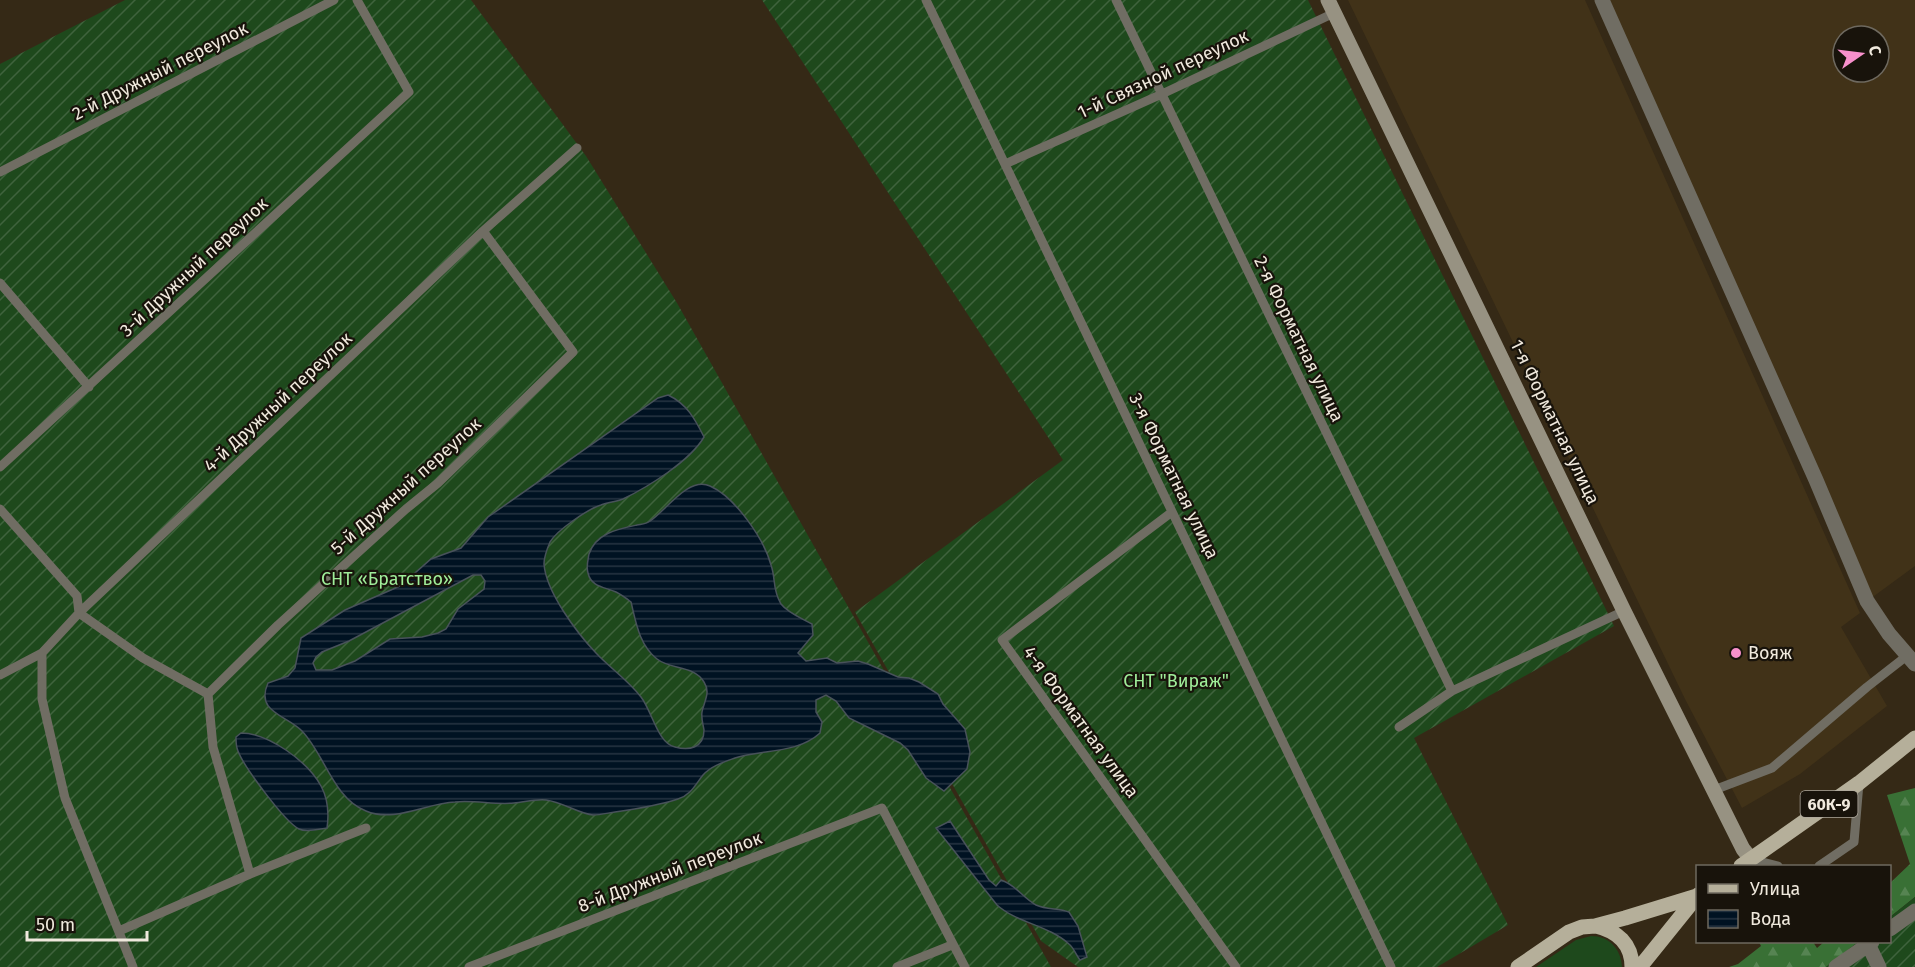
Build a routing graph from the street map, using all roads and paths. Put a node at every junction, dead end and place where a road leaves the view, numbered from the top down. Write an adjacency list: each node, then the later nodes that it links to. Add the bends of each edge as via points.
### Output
1 (334, 0): 10 (lane, 2-й Дружный переулок)
2 (357, 0): 13 (lane, 3-й Дружный переулок, via 410,92)
3 (926, 0): 9 (lane, 3-я Форматная улица)
4 (1116, 0): 7 (lane, 2-я Форматная улица)
5 (1602, 0): 20 (street, via 1867,601)
6 (1331, 7): 7 (lane, 1-й Связной переулок); 17 (street, 1-я Форматная улица)
7 (1162, 94): 9 (lane, 1-й Связной переулок); 22 (lane, 2-я Форматная улица)
8 (577, 148): 11 (lane, 4-й Дружный переулок)
9 (1005, 164): 16 (lane, 3-я Форматная улица)
10 (0, 172)
11 (483, 231): 18 (lane, 4-й Дружный переулок); 23 (lane, 5-й Дружный переулок, via 573,352 438,483 278,625)
12 (0, 283): 13 (lane)
13 (89, 387): 14 (lane, 3-й Дружный переулок)
14 (0, 467)
15 (0, 509): 18 (lane, via 77,596)
16 (1172, 512): 45 (lane, 4-я Форматная улица, via 1002,640); 46 (lane, 3-я Форматная улица)
17 (1624, 611): 22 (lane); 27 (street, 1-я Форматная улица)
18 (79, 613): 19 (lane, 4-й Дружный переулок); 23 (lane, via 143,658)
19 (42, 653): 21 (lane, 4-й Дружный переулок); 38 (lane, via 42,699 65,798)
20 (1911, 659): 27 (lane, via 1867,687 1772,768)
21 (0, 675)
22 (1452, 692): 24 (lane)
23 (208, 694): 32 (lane, via 213,747)
24 (1399, 727)
25 (1915, 738): 26 (main road, 60К-9)
26 (1860, 783): 29 (main road, 60К-9); 31 (lane, via 1854,842)
27 (1714, 790): 29 (street, 1-я Форматная улица)
28 (366, 828): 32 (lane)
29 (1746, 863): 30 (lane)
30 (1762, 865)
31 (1822, 865)
32 (250, 874): 38 (lane)
33 (1696, 895): 36 (main road)
34 (1696, 896): 49 (main road)
35 (1915, 910): 37 (street)
36 (1595, 926): 47 (main road, via 1569,932); 48 (main road, via 1608,929 1624,942)
37 (1891, 928)
38 (119, 931): 41 (lane)
39 (1870, 943): 50 (street); 51 (street)
40 (952, 945): 42 (lane, 8-й Дружный переулок, via 882,808); 43 (lane); 44 (lane)
41 (133, 967)
42 (469, 967)
43 (897, 967)
44 (965, 967)
45 (1236, 967)
46 (1391, 967)
47 (1518, 967)
48 (1632, 967)
49 (1640, 967)
50 (1836, 967)
51 (1879, 967)

